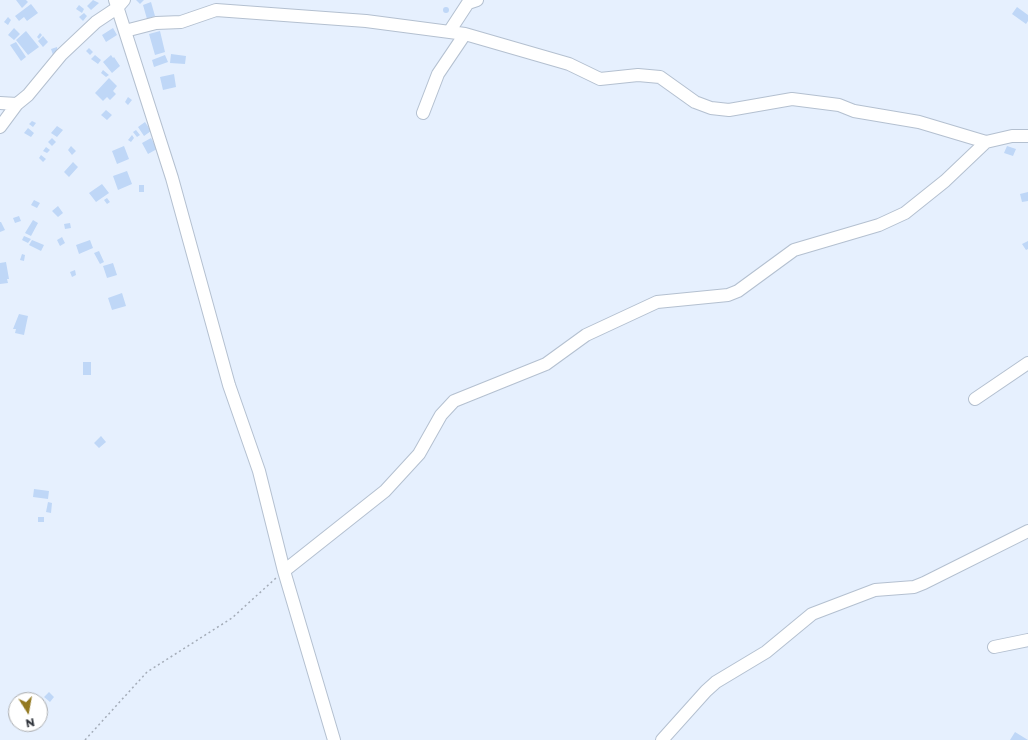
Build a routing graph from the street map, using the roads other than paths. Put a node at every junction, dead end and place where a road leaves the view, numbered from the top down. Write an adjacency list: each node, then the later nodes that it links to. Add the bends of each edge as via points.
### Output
1 (477, 0): 4 (street, via 468,3)
2 (119, 3): 3 (street); 7 (street, via 61,55 28,95)
3 (125, 31): 4 (street, via 156,23 181,22 216,10 228,10 366,21); 15 (street, via 172,178 229,385 259,471)
4 (449, 32): 5 (street)
5 (465, 34): 8 (street, via 438,74); 11 (street, via 570,64 600,79 638,75 660,77 695,102 711,108 729,110 788,99 800,100 839,105 854,111 918,122)
6 (0, 103): 7 (street)
7 (17, 104): 9 (street)
8 (423, 113)
9 (0, 127)
10 (1028, 136): 11 (street, via 1012,136)
11 (986, 142): 15 (street, via 945,181 892,220 794,250 738,292 657,302 586,335 546,364 454,401 441,415 419,454 385,491)
12 (1028, 363): 13 (street)
13 (975, 399)
14 (1028, 531): 19 (street, via 914,587 875,590 812,614 766,652 716,682)
15 (284, 571): 18 (street)
16 (1028, 640): 17 (street)
17 (994, 647)
18 (334, 740)
19 (662, 740)

